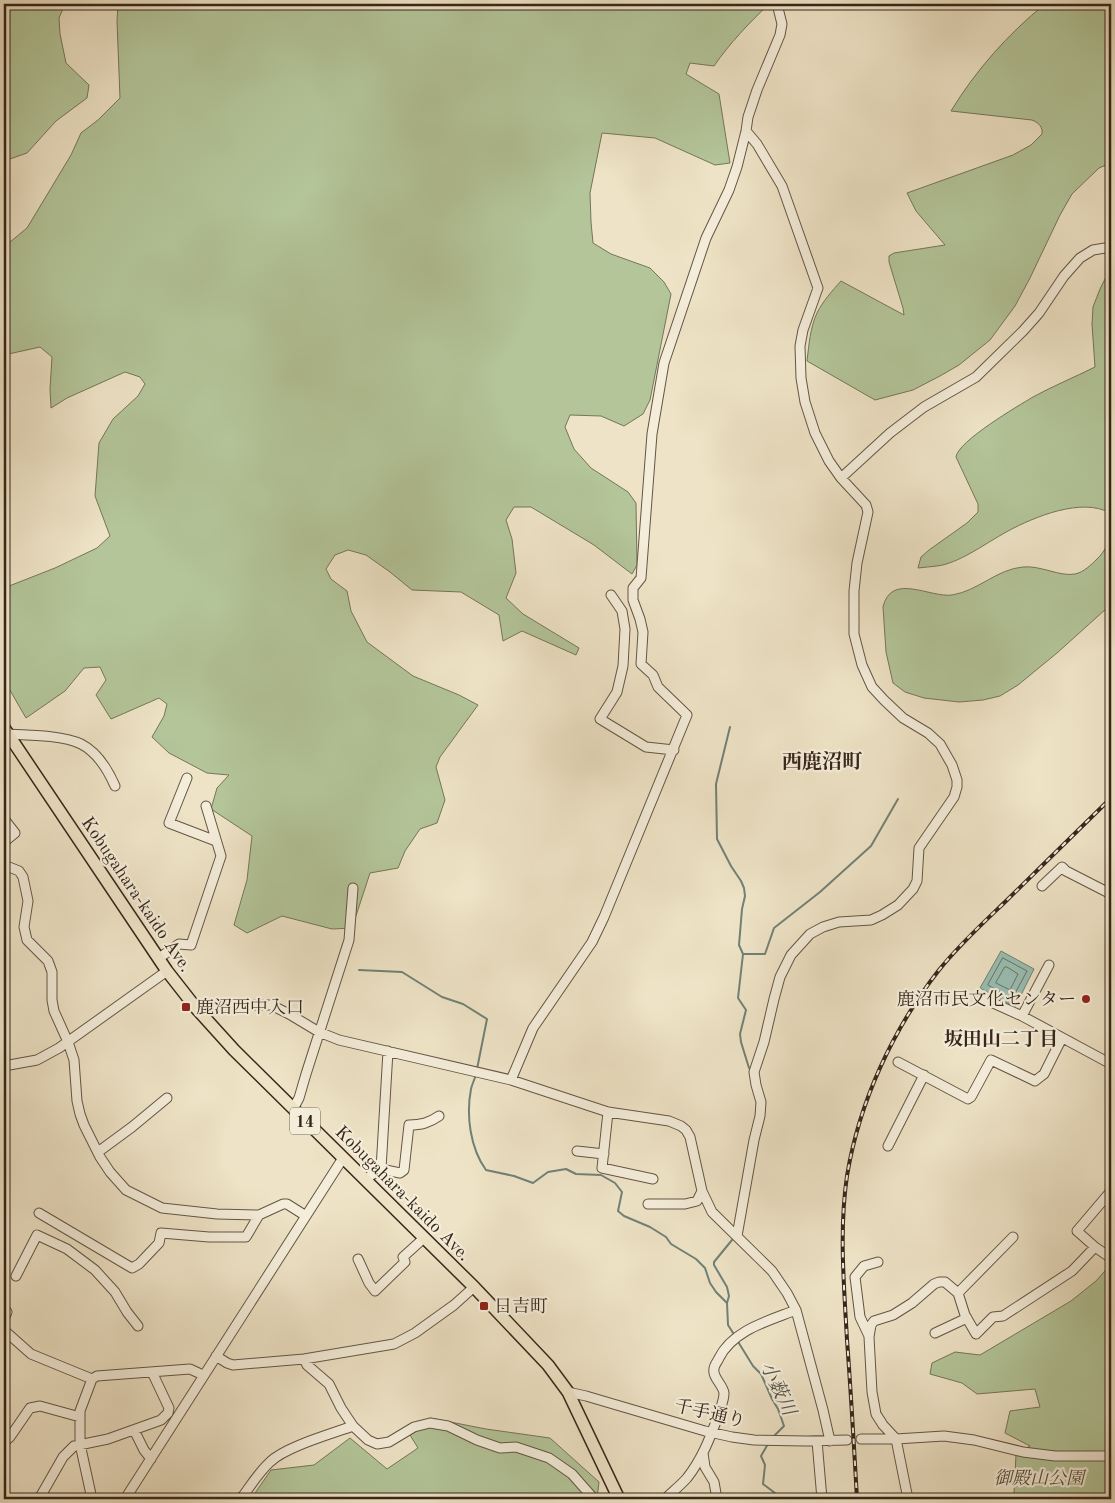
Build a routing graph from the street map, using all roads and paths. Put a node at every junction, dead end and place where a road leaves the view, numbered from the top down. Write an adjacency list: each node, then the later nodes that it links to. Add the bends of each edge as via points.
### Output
1 (777, 4): 2 (street, via 782,24 780,35 757,90)
2 (746, 130): 4 (street, via 782,186 818,288 803,330 801,378 815,433); 7 (street, via 729,190 706,238 664,363 652,434 641,578 633,588 633,600 643,632 641,664 658,687 687,715)
3 (1111, 247): 4 (street, via 1093,250 1080,258 1039,313 976,377 924,406)
4 (841, 478): 51 (street, via 866,505 868,512 854,591 854,634 862,665 872,686 884,700 940,744 958,780 954,796 919,848 917,881 898,905 871,920 839,922 810,934 791,955 780,977 754,1072 761,1102 760,1116)
5 (611, 595): 7 (street, via 622,611 625,629 623,666 617,692 600,719 646,747)
6 (5, 732): 9 (street, via 81,744 107,769); 18 (main road, Kobugahara-kaido Ave. / 14)
7 (674, 750): 32 (street, via 592,942 533,1028)
8 (188, 778): 12 (street, via 169,823)
9 (115, 786)
10 (206, 806): 12 (street)
11 (4, 819): 13 (street, via 15,832)
12 (216, 841): 18 (street, via 221,856 191,945 179,944)
13 (4, 842)
14 (4, 865): 26 (street, via 19,871 23,877 28,901 24,927 27,940 48,961 52,972 54,1011)
15 (1042, 886): 17 (street, via 1062,867)
16 (353, 888): 24 (street, via 348,940)
17 (1111, 894)
18 (159, 958): 20 (main road, Kobugahara-kaido Ave. / 14)
19 (1049, 965): 23 (street)
20 (168, 971): 22 (main road, Kobugahara-kaido Ave. / 14); 26 (street)
21 (982, 998): 23 (street)
22 (196, 1008): 24 (street, via 208,1005 271,1005); 34 (main road, Kobugahara-kaido Ave. / 14)
23 (1022, 1016): 25 (street)
24 (319, 1032): 27 (street); 34 (street)
25 (1062, 1038): 29 (street); 31 (street, via 1040,1078 1035,1080 991,1060 968,1099)
26 (68, 1042): 30 (street, via 36,1060); 39 (street, via 74,1060 80,1114)
27 (388, 1051): 32 (street); 42 (street)
28 (898, 1062): 31 (street)
29 (1111, 1064)
30 (4, 1066)
31 (924, 1075): 37 (street)
32 (511, 1080): 35 (street)
33 (167, 1098): 39 (street)
34 (294, 1109): 41 (main road, Kobugahara-kaido Ave. / 14)
35 (608, 1112): 40 (street); 45 (street, via 669,1121 681,1126 690,1137)
36 (439, 1116): 42 (street, via 424,1124 409,1126 404,1170 400,1173)
37 (888, 1146)
38 (577, 1151): 40 (street)
39 (98, 1152): 49 (street, via 126,1190 162,1208)
40 (604, 1154): 43 (street, via 602,1168)
41 (343, 1158): 44 (main road, Kobugahara-kaido Ave. / 14); 50 (street)
42 (382, 1169): 44 (street)
43 (653, 1179)
44 (366, 1181): 53 (main road, Kobugahara-kaido Ave. / 14)
45 (702, 1191): 47 (street, via 696,1201 685,1204); 51 (street, via 712,1212)
46 (1111, 1192): 54 (street, via 1077,1231)
47 (648, 1204)
48 (39, 1213): 49 (street, via 132,1268 159,1243 161,1233 246,1237)
49 (260, 1215): 50 (street, via 287,1204)
50 (306, 1216): 69 (street)
51 (737, 1236): 62 (street, via 772,1271)
52 (1013, 1237): 60 (street)
53 (424, 1238): 56 (street, via 403,1257 404,1262 375,1291); 59 (main road, Kobugahara-kaido Ave. / 14)
54 (1095, 1247): 55 (street); 63 (street, via 1072,1272 1003,1316 993,1317 976,1334)
55 (1111, 1258)
56 (358, 1259)
57 (878, 1262): 68 (street, via 864,1266 855,1277 860,1317)
58 (16, 1276): 65 (street, via 37,1235 67,1249 95,1270)
59 (474, 1287): 70 (street, via 415,1333 394,1344); 74 (main road, Kobugahara-kaido Ave. / 14, via 548,1365)
60 (958, 1293): 63 (street); 68 (street, via 945,1282 934,1284 906,1307 874,1322 869,1329)
61 (4, 1308): 64 (street, via 7,1312)
62 (796, 1310): 78 (street, via 749,1329 732,1340 723,1351 714,1368 724,1393); 83 (street)
63 (967, 1318): 67 (street)
64 (4, 1319)
65 (138, 1326)
66 (4, 1330): 73 (street, via 31,1354)
67 (935, 1333)
68 (870, 1338): 81 (street, via 876,1414)
69 (216, 1356): 70 (street, via 233,1365); 72 (street)
70 (304, 1359): 76 (street, via 329,1384)
71 (152, 1372): 72 (street, via 190,1369); 73 (street); 77 (street, via 169,1408 168,1414)
72 (204, 1375): 88 (street)
73 (92, 1379): 75 (street)
74 (568, 1392): 78 (street, 千手通り); 94 (main road, Kobugahara-kaido Ave. / 14)
75 (80, 1417): 84 (street, via 40,1406 30,1408); 85 (street)
76 (353, 1426): 92 (street, via 278,1456); 93 (street, via 377,1444 389,1442 414,1427 430,1423 448,1426 500,1448 516,1447 549,1458 572,1474)
77 (134, 1430): 85 (street); 88 (street)
78 (712, 1432): 82 (street, 千手通り, via 754,1440); 86 (street)
79 (861, 1439): 81 (street)
80 (847, 1440): 83 (street, 千手通り)
81 (896, 1440): 87 (street, via 944,1436 1055,1456); 98 (street)
82 (818, 1441): 83 (street, 千手通り); 97 (street)
83 (830, 1441)
84 (4, 1442)
85 (80, 1444): 89 (street, via 62,1457); 90 (street)
86 (703, 1453): 95 (street, via 686,1478); 96 (street)
87 (1111, 1456)
88 (151, 1459): 91 (street)
89 (39, 1499)
90 (92, 1499)
91 (126, 1499)
92 (238, 1499)
93 (594, 1499)
94 (619, 1499)
95 (665, 1499)
96 (717, 1499)
97 (822, 1499)
98 (908, 1499)

